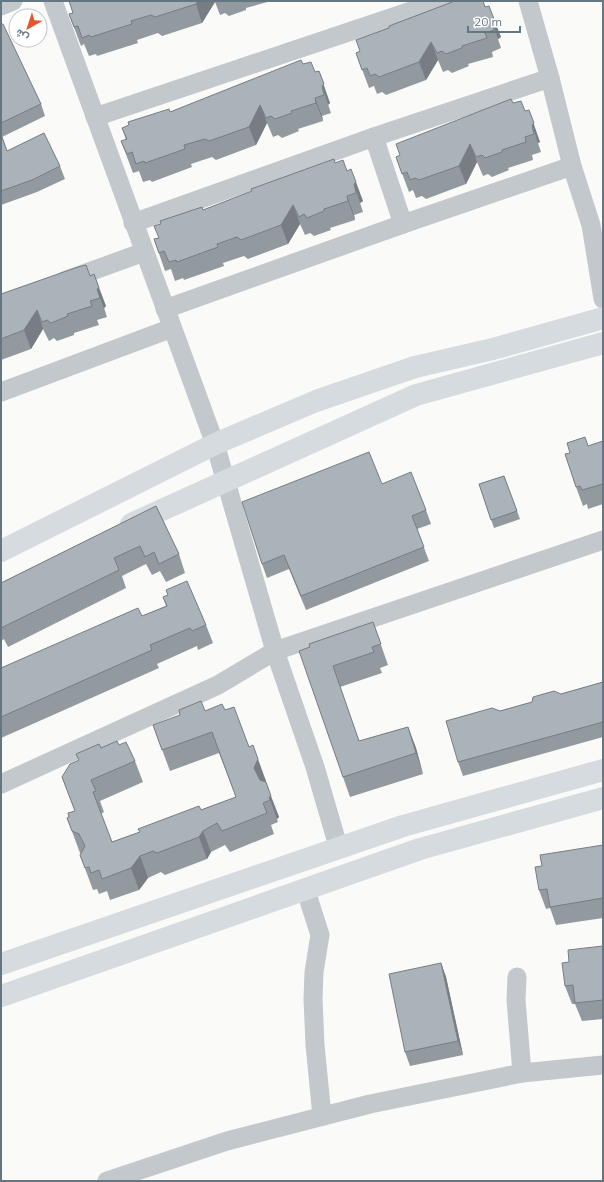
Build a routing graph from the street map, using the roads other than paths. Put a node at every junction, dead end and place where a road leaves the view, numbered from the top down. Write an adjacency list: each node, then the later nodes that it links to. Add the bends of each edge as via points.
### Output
1 (13, 1): 5 (street)
2 (53, 1): 7 (street)
3 (441, 1): 7 (street)
4 (528, 1): 6 (street)
5 (1, 6)
6 (550, 78): 8 (street); 9 (street)
7 (95, 117): 10 (street)
8 (374, 137): 10 (street); 11 (street)
9 (572, 166): 11 (street); 14 (street, via 592,225)
10 (133, 223): 12 (street)
11 (403, 224): 15 (street)
12 (144, 252): 13 (street); 15 (street)
13 (51, 286)
14 (603, 299)
15 (165, 308): 17 (street)
16 (603, 318): 20 (main road, via 415,368 316,401)
17 (172, 328): 19 (street); 20 (street)
18 (603, 343): 21 (main road, via 416,395)
19 (1, 392)
20 (215, 444): 21 (street); 24 (main road)
21 (227, 481): 22 (main road); 25 (street)
22 (110, 533)
23 (603, 540): 25 (street)
24 (1, 551)
25 (274, 651): 27 (street, via 218,686); 31 (street, via 315,766)
26 (603, 770): 28 (main road)
27 (1, 784)
28 (548, 784): 30 (main road); 31 (main road)
29 (603, 798): 30 (main road)
30 (555, 810): 32 (main road, via 420,849)
31 (338, 846): 33 (main road)
32 (306, 888): 35 (main road); 38 (street, via 320,935 313,999)
33 (1, 964)
34 (517, 977): 37 (street, via 516,1000)
35 (1, 996)
36 (603, 1065): 37 (street)
37 (522, 1073): 38 (street)
38 (322, 1116): 39 (street, via 227,1141)
39 (107, 1181)

